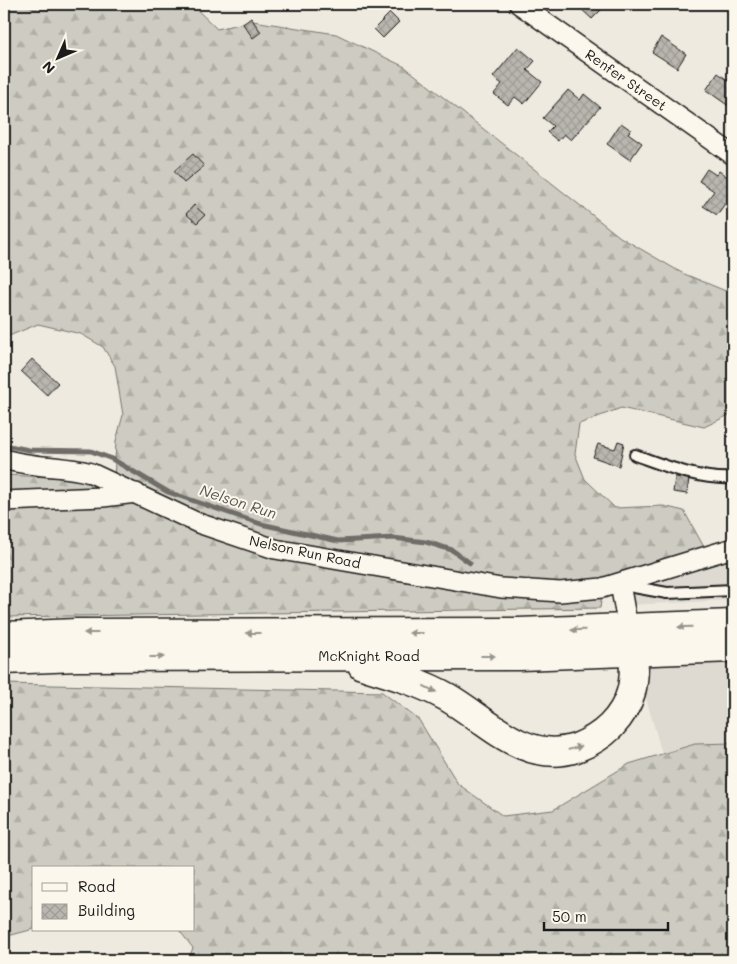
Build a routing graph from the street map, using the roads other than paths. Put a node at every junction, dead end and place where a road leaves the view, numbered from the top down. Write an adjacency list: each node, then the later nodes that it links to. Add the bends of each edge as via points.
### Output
1 (522, 4): 2 (street, Renfer Street)
2 (733, 154)
3 (635, 455): 5 (lane, via 715,479)
4 (4, 459): 6 (street, Nelson Run Road, via 20,464 72,468)
5 (733, 478)
6 (136, 493): 7 (street, via 103,498); 9 (street, Nelson Run Road, via 226,534 284,550 510,589 560,592)
7 (4, 501)
8 (733, 548): 9 (street, Nelson Run Road)
9 (620, 584): 10 (lane, via 667,593); 13 (street)
10 (733, 590)
11 (733, 624): 13 (highway, McKnight Road, one-way to 13)
12 (4, 636): 13 (highway, McKnight Road, one-way to 12, via 519,632)
13 (630, 641): 14 (highway, McKnight Road); 15 (highway, McKnight Road, one-way to 13); 15 (highway, one-way to 13, via 432,689 519,744 545,752 558,752 597,738 616,720 629,699 635,676)
14 (733, 648)
15 (334, 656): 16 (highway, McKnight Road, one-way to 15)
16 (4, 660)

